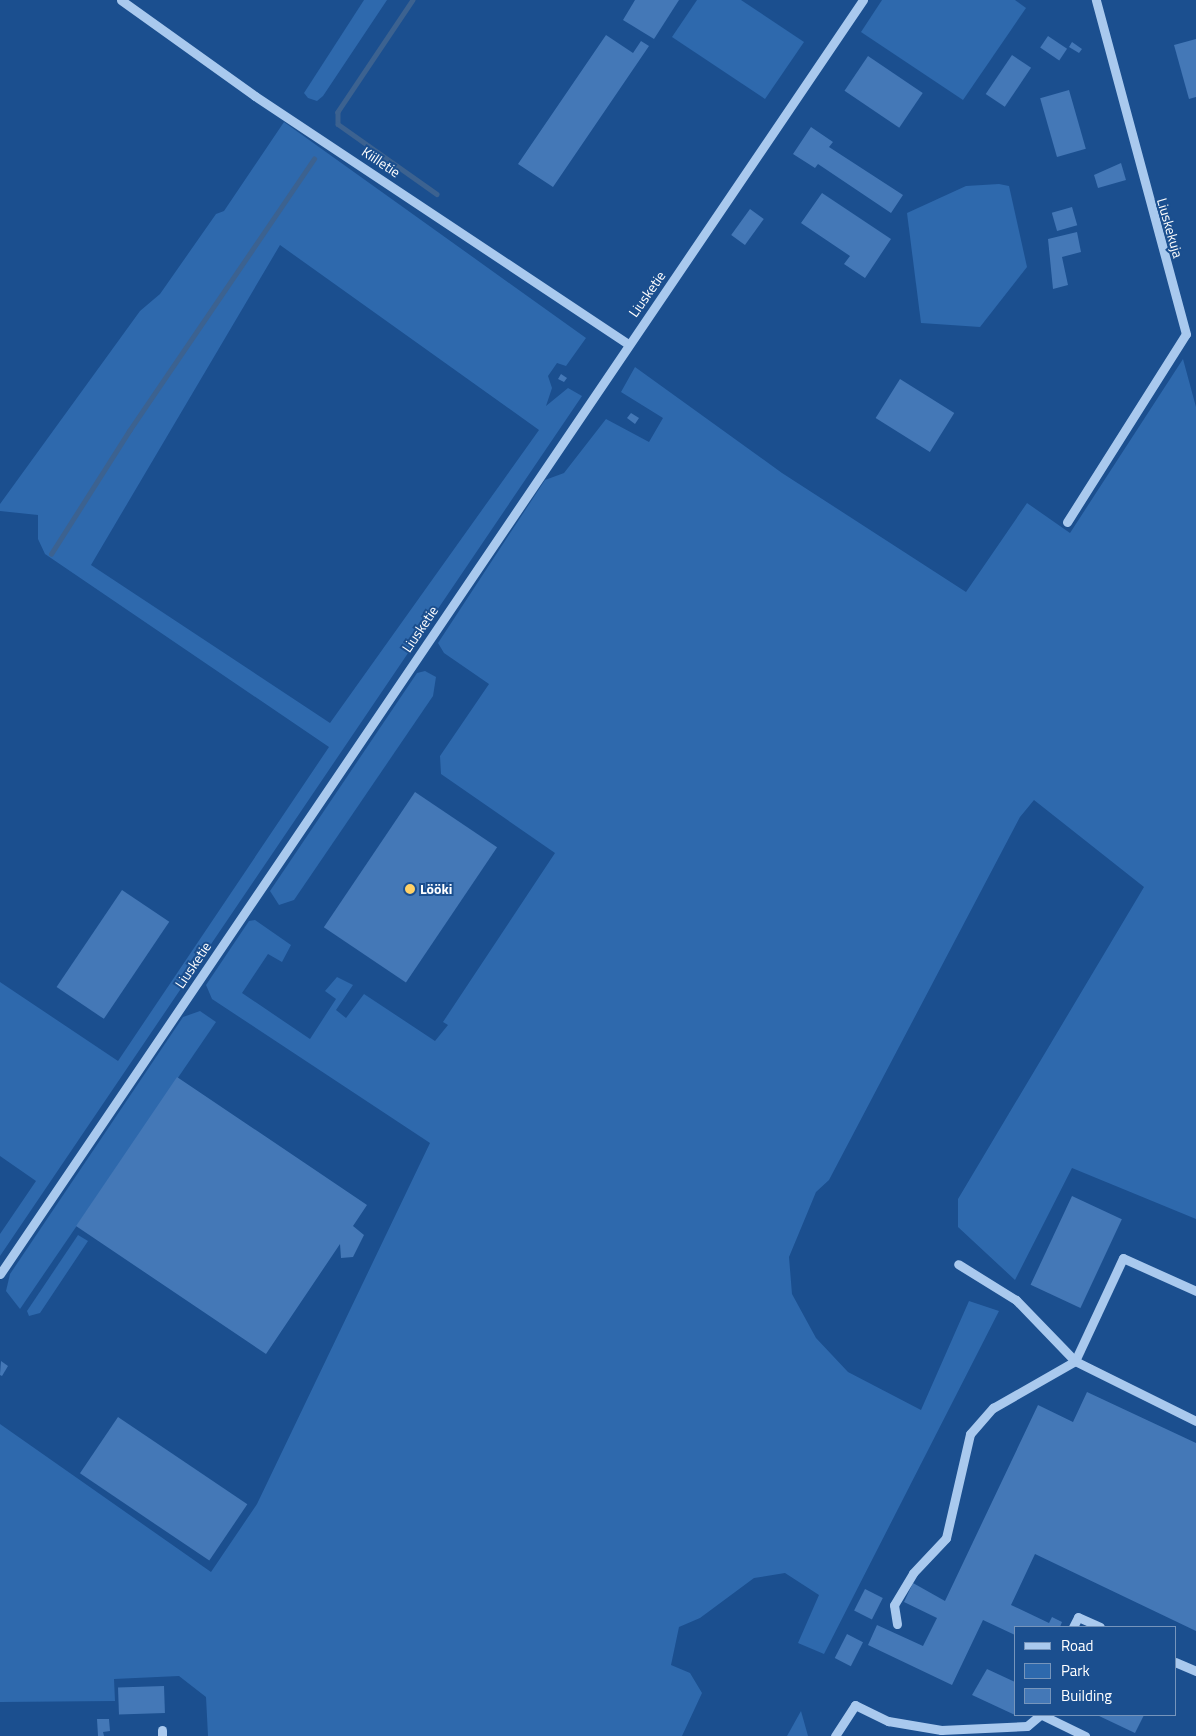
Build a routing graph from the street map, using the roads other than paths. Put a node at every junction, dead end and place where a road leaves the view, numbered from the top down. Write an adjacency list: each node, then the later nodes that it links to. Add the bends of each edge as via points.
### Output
1 (121, 0): 4 (street, Kiilletie, via 255,96)
2 (862, 0): 4 (street, Liusketie)
3 (1096, 0): 5 (street, Liuskekuja, via 1186,334)
4 (628, 344): 7 (street, Liusketie)
5 (1067, 522)
6 (958, 1264): 9 (street, via 1016,1300)
7 (0, 1274)
8 (1196, 1291): 9 (street, via 1123,1258)
9 (1075, 1361): 10 (street); 11 (street, via 994,1408 970,1434 946,1538 914,1573 894,1605)
10 (1196, 1421)
11 (897, 1624)
12 (1074, 1626): 13 (street, via 1078,1617)
13 (1098, 1626)
14 (1176, 1662): 15 (street)
15 (1196, 1671)
16 (1040, 1716): 18 (street, via 1027,1726 941,1730 888,1721 855,1706)
17 (1043, 1716): 19 (street)
18 (835, 1736)
19 (1084, 1736)

